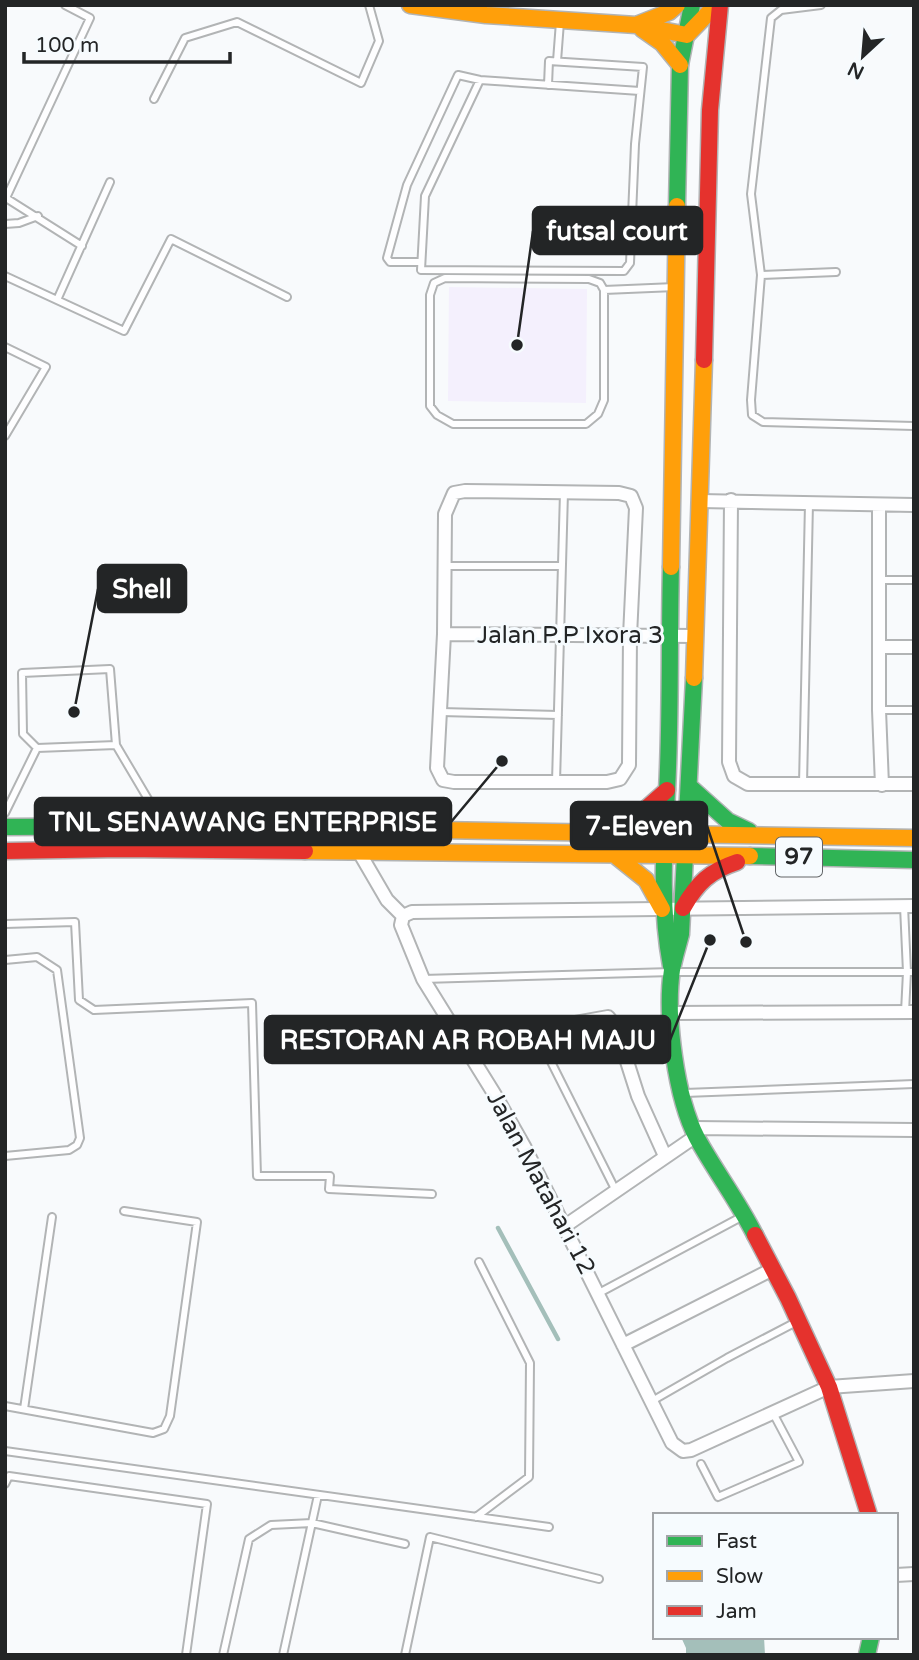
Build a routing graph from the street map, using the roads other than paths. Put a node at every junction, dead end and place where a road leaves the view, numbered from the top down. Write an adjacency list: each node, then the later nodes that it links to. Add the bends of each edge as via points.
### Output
1 (65, 5): 18 (lane, via 90,18 6,198)
2 (369, 5): 16 (lane, via 379,41 361,83 237,22 185,38)
3 (410, 5): 8 (street)
4 (677, 5): 9 (street)
5 (692, 5): 10 (street)
6 (718, 5): 10 (street); 34 (street, via 710,110)
7 (821, 5): 23 (lane, via 781,9 771,18 751,194)
8 (560, 22): 9 (street); 11 (lane)
9 (635, 25): 10 (street); 12 (street, via 662,43)
10 (687, 35): 12 (street)
11 (557, 61): 14 (lane, via 549,61); 15 (lane, via 643,67)
12 (680, 65): 25 (street)
13 (480, 80): 14 (lane); 21 (lane, via 425,196); 21 (lane, via 458,75 407,185 387,258 390,262)
14 (548, 85): 15 (lane)
15 (640, 91): 21 (lane, via 629,263 624,271 423,271)
16 (154, 99)
17 (110, 182): 20 (lane)
18 (38, 216): 19 (lane); 20 (lane)
19 (5, 224)
20 (82, 246): 28 (lane)
21 (420, 262)
22 (836, 272): 23 (lane)
23 (761, 275): 30 (lane, via 752,415 763,422)
24 (5, 276): 28 (lane)
25 (675, 287): 26 (lane); 45 (street)
26 (604, 290): 26 (lane, via 604,400 598,414 586,424 453,424 430,406 430,295 435,283 445,278 589,279)
27 (287, 296): 28 (lane, via 171,239 124,331)
28 (57, 300)
29 (5, 347): 31 (lane, via 46,367)
30 (914, 426)
31 (5, 436)
32 (564, 492): 38 (street, via 454,493 445,514); 39 (lane); 44 (street, via 631,496 636,508)
33 (731, 500): 34 (street); 35 (street); 56 (street, via 729,762 734,776 748,784)
34 (701, 501): 46 (street)
35 (809, 503): 36 (street); 56 (lane)
36 (879, 505): 37 (street); 40 (street)
37 (914, 505)
38 (445, 566): 39 (lane); 42 (street)
39 (562, 566): 43 (lane)
40 (878, 580): 41 (lane); 47 (street)
41 (914, 580)
42 (444, 634): 43 (street, Jalan P.P Ixora 3); 51 (street)
43 (560, 635): 44 (street, Jalan P.P Ixora 3); 52 (lane)
44 (630, 636): 45 (street, Jalan P.P Ixora 3); 55 (street, via 629,765 620,779)
45 (670, 636): 46 (street, Jalan P.P Ixora 3); 60 (street)
46 (695, 636): 59 (street)
47 (879, 647): 48 (street); 49 (street)
48 (914, 647)
49 (879, 710): 50 (lane); 58 (street)
50 (914, 710)
51 (440, 712): 52 (lane); 55 (street, via 437,768 443,780)
52 (558, 715): 55 (lane)
53 (116, 745): 54 (lane); 54 (lane, via 110,669 22,673 23,734); 62 (lane)
54 (37, 748): 61 (lane)
55 (556, 782)
56 (803, 784): 58 (street)
57 (914, 784): 58 (street)
58 (882, 785)
59 (690, 786): 66 (street); 67 (street, via 728,821)
60 (667, 790): 64 (street, via 635,818); 65 (street)
61 (5, 813)
62 (164, 826): 63 (street, 97); 64 (street, 97)
63 (5, 827)
64 (604, 832): 65 (street, 97)
65 (664, 833): 66 (street, 97); 73 (street)
66 (687, 833): 67 (street, 97); 71 (street)
67 (759, 835): 68 (street, 97)
68 (914, 838)
69 (5, 851): 70 (street, 97)
70 (359, 852): 72 (street, 97); 79 (street, via 387,900)
71 (685, 855): 73 (street, 97); 74 (street, 97); 77 (street)
72 (616, 856): 73 (street, 97); 78 (street, via 646,880)
73 (662, 856): 78 (street)
74 (751, 857): 75 (street, 97); 77 (street, via 716,868 696,883)
75 (914, 860)
76 (909, 906): 77 (street); 83 (lane)
77 (683, 908): 78 (street); 82 (street)
78 (662, 909): 79 (street, via 412,912); 82 (street)
79 (403, 916): 84 (street, Jalan Matahari 12, via 401,925)
80 (5, 924): 96 (lane, via 75,922 79,1000 94,1010 252,1003 257,1176 330,1177 330,1189)
81 (5, 960): 93 (lane, via 37,957 57,970 80,1138 69,1150)
82 (672, 972): 83 (lane); 84 (lane); 86 (street)
83 (911, 972): 85 (lane)
84 (423, 979): 88 (street, Jalan Matahari 12)
85 (910, 1012): 86 (street)
86 (671, 1013): 90 (street)
87 (535, 1030): 88 (street); 94 (street, via 608,1017); 95 (lane)
88 (464, 1044): 100 (street, Jalan Matahari 12)
89 (914, 1084): 90 (lane)
90 (681, 1093): 92 (street)
91 (914, 1130): 92 (street)
92 (695, 1132): 94 (street); 98 (street)
93 (5, 1156)
94 (665, 1156): 95 (street)
95 (616, 1192): 100 (street)
96 (432, 1194)
97 (124, 1211): 110 (lane, via 197,1222 170,1416 164,1429 153,1433)
98 (745, 1215): 102 (street); 103 (lane)
99 (52, 1217): 110 (lane)
100 (565, 1226): 103 (street, Jalan Matahari 12)
101 (478, 1262): 117 (lane, via 530,1363 529,1477)
102 (773, 1269): 104 (street); 105 (street)
103 (598, 1293): 105 (street, Jalan Matahari 12)
104 (799, 1321): 107 (street); 108 (lane)
105 (623, 1345): 108 (street, Jalan Matahari 12)
106 (914, 1381): 107 (street)
107 (829, 1387): 111 (street); 116 (street)
108 (652, 1401): 111 (street, Jalan Matahari 12, via 672,1443 683,1451)
109 (5, 1406): 110 (lane)
110 (24, 1409)
111 (772, 1411): 113 (lane, via 799,1462 718,1497)
112 (5, 1451): 115 (lane)
113 (701, 1464)
114 (5, 1484): 122 (lane, via 9,1476 207,1504)
115 (318, 1495): 117 (lane); 118 (lane)
116 (868, 1513)
117 (476, 1517): 119 (lane)
118 (312, 1523): 120 (lane); 123 (lane, via 271,1525 249,1539); 124 (lane)
119 (549, 1527)
120 (405, 1544)
121 (599, 1579): 125 (lane, via 430,1537)
122 (186, 1655)
123 (223, 1655)
124 (283, 1655)
125 (405, 1655)

